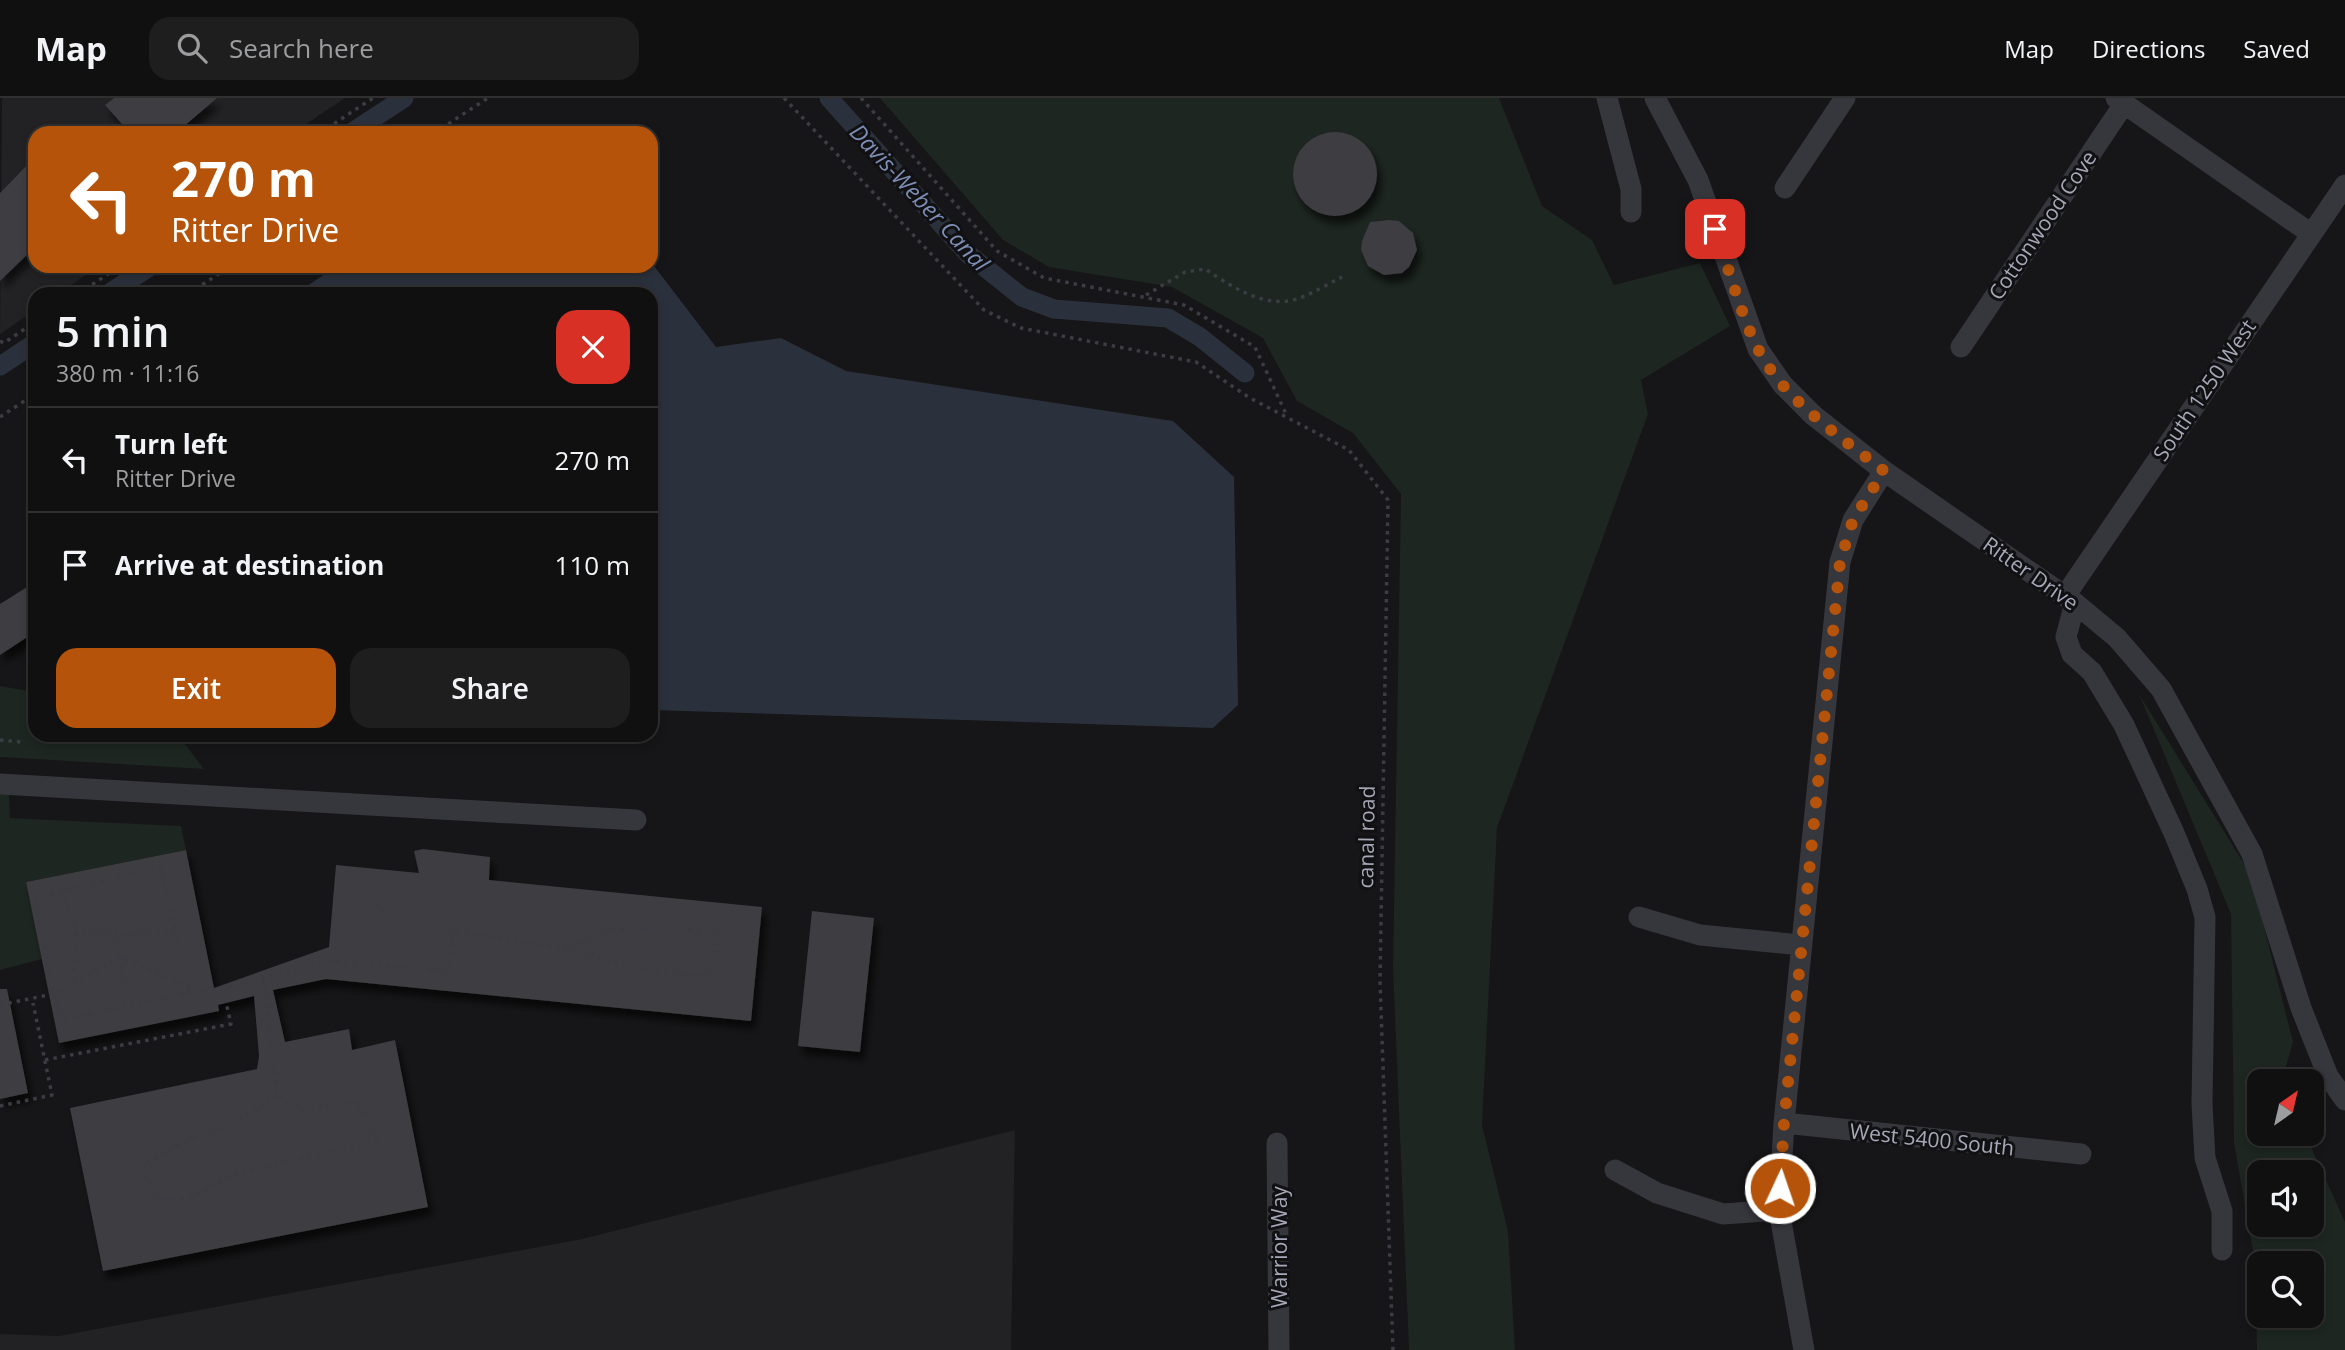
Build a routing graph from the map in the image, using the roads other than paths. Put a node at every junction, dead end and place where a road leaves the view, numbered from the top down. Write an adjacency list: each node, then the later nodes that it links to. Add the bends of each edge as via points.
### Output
1 (1607, 98): 7 (street, via 1631,190)
2 (1655, 98): 10 (street, Ritter Drive, via 1698,180 1758,349 1783,385 1813,415)
3 (1846, 98): 6 (street)
4 (2120, 101): 8 (street); 9 (street, Cottonwood Cove)
5 (2345, 185): 8 (street, South 1250 West)
6 (1785, 188)
7 (1631, 212)
8 (2311, 233): 11 (street, South 1250 West)
9 (1961, 346)
10 (1884, 471): 11 (street, Ritter Drive); 15 (street, via 1853,520 1840,562)
11 (2070, 600): 16 (street, Ritter Drive, via 2117,638 2161,689 2252,855 2301,1008 2328,1076); 22 (street, South 1250 West, via 2066,637 2072,654 2092,672 2124,726 2174,833 2205,917 2202,1104 2205,1158 2222,1211)
12 (0, 784): 13 (street)
13 (636, 820)
14 (1639, 917): 15 (street, via 1700,934)
15 (1801, 945): 17 (street)
16 (2345, 1100)
17 (1784, 1123): 19 (street, West 5400 South); 21 (street)
18 (1277, 1143): 23 (street, Warrior Way)
19 (2081, 1154)
20 (1615, 1170): 21 (street, via 1657,1193 1723,1214)
21 (1779, 1210): 24 (street)
22 (2222, 1250)
23 (1279, 1350)
24 (1804, 1350)

